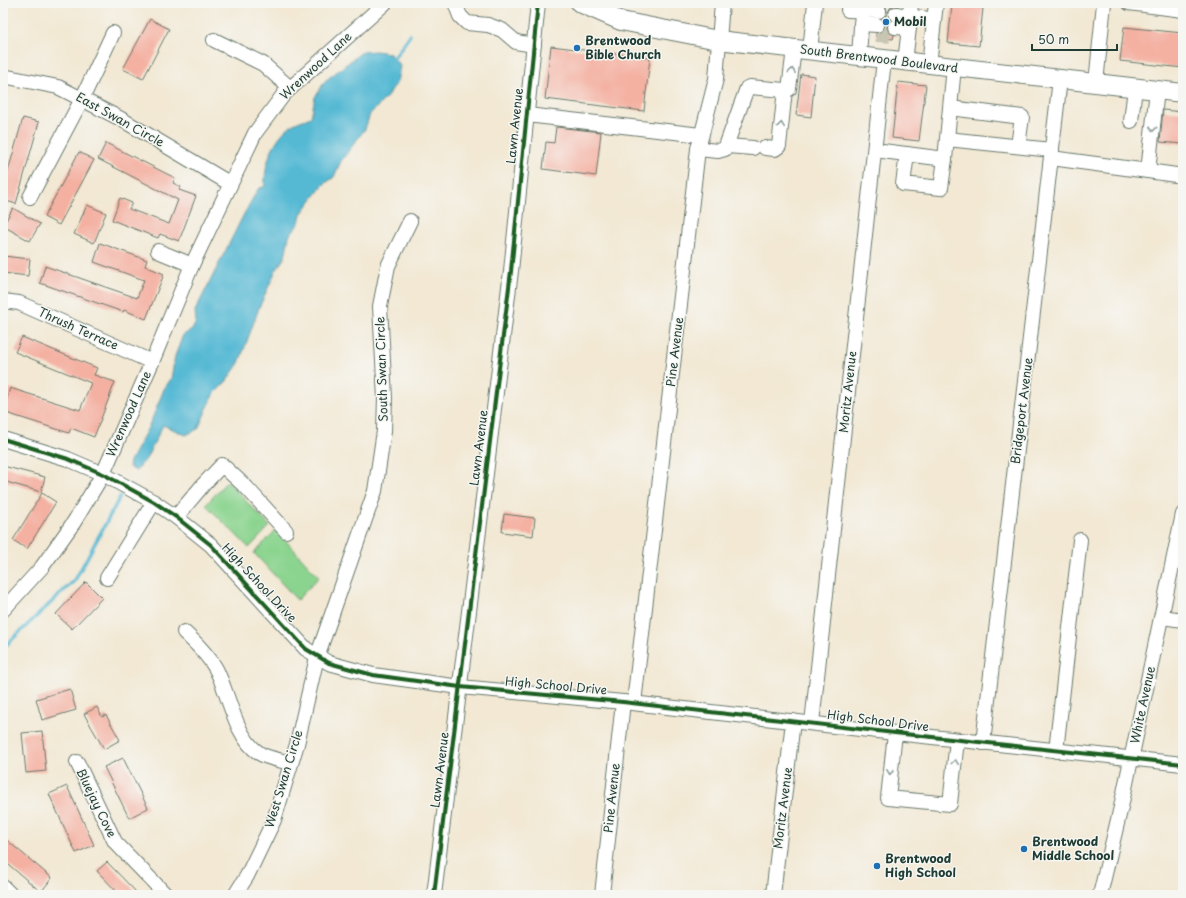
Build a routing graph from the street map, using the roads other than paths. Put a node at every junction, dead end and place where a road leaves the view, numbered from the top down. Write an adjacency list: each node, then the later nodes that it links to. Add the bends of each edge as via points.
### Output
1 (385, 3): 28 (street, Wrenwood Lane)
2 (455, 3): 18 (street, via 460,16 467,23 488,25 502,30 516,42)
3 (538, 3): 18 (street, Lawn Avenue)
4 (580, 3): 17 (main road, South Brentwood Boulevard, via 621,21)
5 (722, 3): 17 (street, Pine Avenue)
6 (815, 3): 19 (street)
7 (849, 3): 13 (street, via 848,10)
8 (936, 3): 12 (street)
9 (1104, 3): 27 (street)
10 (1129, 3): 11 (street)
11 (1183, 10)
12 (934, 20): 14 (street); 23 (street)
13 (861, 22): 13 (street, via 877,24); 20 (street)
14 (903, 23): 22 (street)
15 (113, 33): 33 (street)
16 (214, 40): 28 (street, via 263,64)
17 (718, 40): 19 (main road, South Brentwood Boulevard); 37 (street, Pine Avenue, via 716,79)
18 (534, 45): 35 (street, Lawn Avenue)
19 (802, 50): 20 (main road, South Brentwood Boulevard); 30 (street, one-way to 19, via 790,86)
20 (859, 57): 21 (main road, South Brentwood Boulevard)
21 (884, 60): 22 (main road, South Brentwood Boulevard); 42 (street, Moritz Avenue)
22 (905, 62): 23 (main road, South Brentwood Boulevard)
23 (929, 65): 24 (main road, South Brentwood Boulevard)
24 (954, 67): 26 (main road, South Brentwood Boulevard); 34 (street)
25 (3, 76): 33 (street, East Swan Circle, via 58,87)
26 (1060, 79): 27 (main road, South Brentwood Boulevard); 44 (street, Bridgeport Avenue)
27 (1096, 83): 29 (main road, South Brentwood Boulevard)
28 (290, 88): 48 (street, Wrenwood Lane, via 255,133)
29 (1135, 88): 31 (main road, South Brentwood Boulevard); 36 (street)
30 (785, 90): 39 (street, via 748,88); 39 (street, one-way to 30, via 775,149 779,146)
31 (1157, 90): 32 (main road, South Brentwood Boulevard); 46 (street, one-way to 46)
32 (1183, 93)
33 (82, 99): 48 (street, East Swan Circle); 49 (street)
34 (950, 108): 38 (street); 40 (street, via 1022,117)
35 (527, 115): 37 (street); 68 (street, Lawn Avenue, via 510,279)
36 (1131, 121)
37 (701, 135): 41 (street, Pine Avenue)
38 (947, 139): 40 (street); 45 (street)
39 (727, 146): 41 (street, via 718,151)
40 (1018, 146): 44 (street)
41 (698, 149): 69 (street, Pine Avenue)
42 (875, 150): 43 (street); 71 (street, Moritz Avenue)
43 (906, 154): 45 (street); 45 (street, via 903,184 941,188)
44 (1052, 154): 46 (street); 74 (street, Bridgeport Avenue)
45 (945, 159)
46 (1148, 171): 47 (street)
47 (1183, 176)
48 (229, 183): 52 (street, Wrenwood Lane)
49 (30, 197)
50 (410, 221): 67 (street, South Swan Circle, via 388,266 380,306 385,424 376,484)
51 (158, 251): 52 (street)
52 (192, 265): 54 (street, Wrenwood Lane)
53 (3, 301): 54 (street, Thrush Terrace, via 19,303)
54 (152, 362): 56 (street, Wrenwood Lane)
55 (3, 439): 56 (street, High School Drive, via 68,459)
56 (102, 474): 57 (street, High School Drive); 63 (street, Wrenwood Lane, via 74,522 42,567)
57 (154, 502): 59 (street, High School Drive); 62 (street)
58 (1183, 514): 64 (street, White Avenue)
59 (176, 517): 60 (street, via 222,465 248,488); 67 (street, High School Drive, via 211,546 306,649)
60 (286, 531)
61 (1080, 540): 75 (street)
62 (106, 578)
63 (3, 610)
64 (1162, 617): 65 (street); 76 (street, White Avenue)
65 (1183, 620)
66 (184, 632): 78 (street, via 216,669 248,742 259,753)
67 (317, 657): 68 (street, High School Drive, via 329,663 373,675); 78 (street, West Swan Circle)
68 (460, 687): 69 (street, High School Drive); 84 (street, Lawn Avenue)
69 (628, 702): 70 (street, High School Drive); 85 (street, Pine Avenue)
70 (793, 721): 71 (street, High School Drive); 86 (street, Moritz Avenue)
71 (812, 723): 72 (street, High School Drive)
72 (895, 733): 73 (street, High School Drive); 73 (street, one-way to 73, via 888,798 950,804)
73 (957, 740): 74 (street, High School Drive)
74 (983, 743): 75 (street, High School Drive)
75 (1056, 751): 76 (street, High School Drive)
76 (1131, 757): 79 (street, High School Drive); 87 (street, White Avenue)
77 (76, 762): 82 (street, Bluejay Cove, via 115,842)
78 (291, 763): 83 (street, West Swan Circle, via 274,820 248,876)
79 (1183, 764)
80 (3, 887): 81 (street)
81 (11, 895)
82 (166, 895)
83 (235, 895)
84 (434, 895)
85 (602, 895)
86 (773, 895)
87 (1100, 895)

